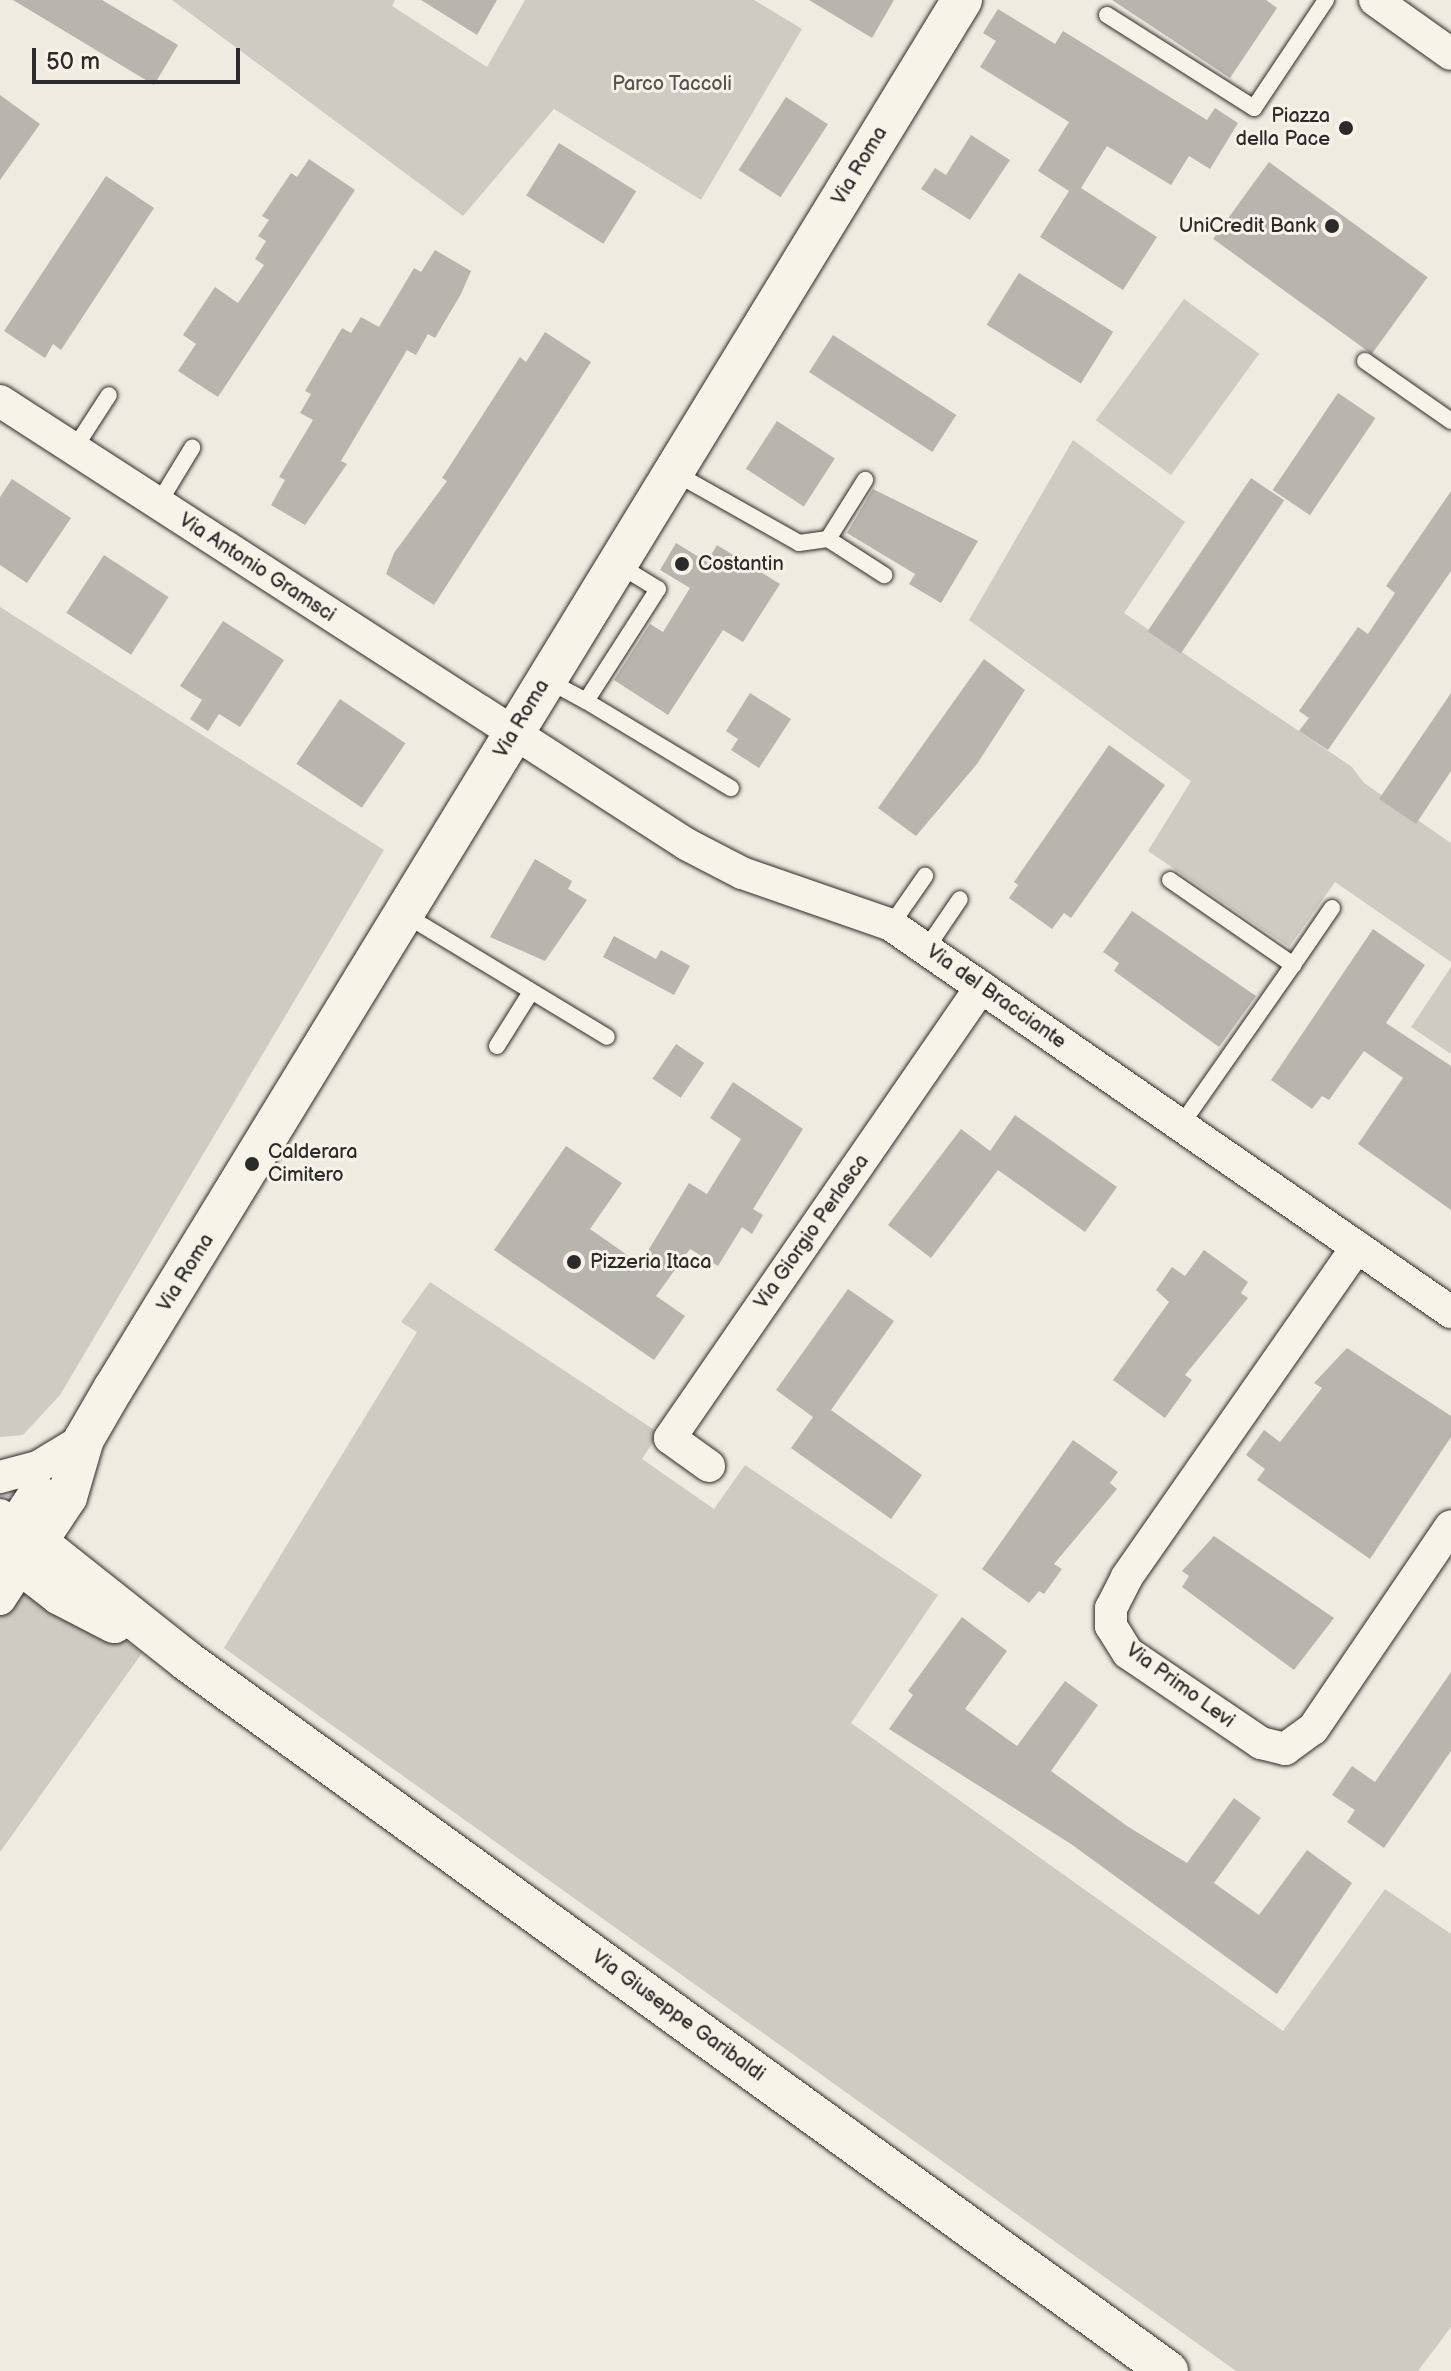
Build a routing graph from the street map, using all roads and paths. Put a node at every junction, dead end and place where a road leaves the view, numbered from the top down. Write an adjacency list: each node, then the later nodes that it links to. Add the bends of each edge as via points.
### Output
1 (962, 0): 12 (street, Via Roma)
2 (1326, 0): 4 (lane, via 1254,108)
3 (1385, 3): 5 (street)
4 (1107, 15)
5 (1451, 54)
6 (1365, 361): 9 (lane)
7 (109, 395): 11 (lane)
8 (0, 401): 11 (street, Via Antonio Gramsci)
9 (1451, 421)
10 (192, 448): 14 (lane)
11 (74, 449): 14 (street, Via Antonio Gramsci)
12 (673, 472): 15 (lane, via 799,543); 16 (street, Via Roma)
13 (865, 480): 15 (lane)
14 (158, 504): 20 (street, Via Antonio Gramsci)
15 (828, 539): 17 (lane)
16 (617, 564): 18 (street, Via Roma); 19 (lane, via 658,589)
17 (884, 575)
18 (546, 680): 19 (lane); 20 (street, Via Roma)
19 (586, 701): 21 (lane)
20 (515, 732): 26 (street, Via Roma); 27 (street, Via del Bracciante, via 714,860)
21 (731, 788)
22 (925, 876): 27 (lane)
23 (1170, 880): 29 (lane)
24 (960, 899): 28 (lane)
25 (1332, 908): 29 (lane)
26 (403, 914): 31 (lane); 37 (street, Via Roma)
27 (891, 925): 28 (street, Via del Bracciante)
28 (926, 949): 30 (street, Via del Bracciante)
29 (1293, 965): 34 (lane)
30 (981, 987): 34 (street, Via del Bracciante); 38 (street, Via Giorgio Perlasca, via 670,1438)
31 (531, 992): 32 (lane); 33 (lane)
32 (607, 1037)
33 (497, 1046)
34 (1181, 1125): 35 (street, Via del Bracciante)
35 (1357, 1247): 36 (street, Via del Bracciante); 40 (street, Via Primo Levi, via 1127,1577 1111,1608 1111,1626 1128,1653 1261,1743 1285,1749 1313,1729)
36 (1451, 1312)
37 (84, 1439): 39 (street, Via Roma, via 38,1467); 41 (street, Via Roma, via 67,1497)
38 (709, 1466)
39 (0, 1477)
40 (1451, 1526)
41 (11, 1543): 42 (street, Via Giuseppe Garibaldi); 43 (street, Via Roma); 45 (street, Via Giuseppe Garibaldi)
42 (60, 1595): 44 (street, via 35,1595); 45 (street, Via Giuseppe Garibaldi)
43 (0, 1599)
44 (0, 1610)
45 (187, 1661): 46 (street, Via Giuseppe Garibaldi)
46 (1168, 2371)

